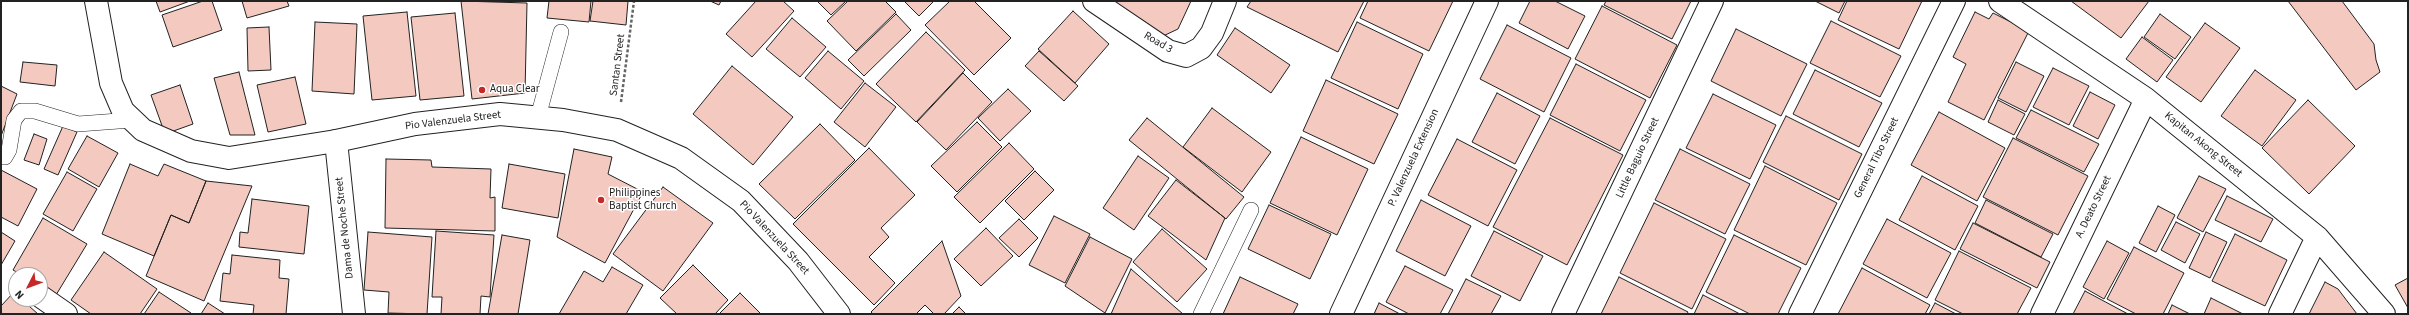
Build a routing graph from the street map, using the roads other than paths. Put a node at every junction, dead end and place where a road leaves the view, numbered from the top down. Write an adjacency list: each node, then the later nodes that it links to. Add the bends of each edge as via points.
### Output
1 (96, 1): 11 (street, Pio Valenzuela Street, via 111,83 123,111)
2 (1094, 1): 3 (street, Road 3, via 1168,51 1186,56 1201,48 1212,33)
3 (1225, 1)
4 (1487, 1): 21 (street, P. Valenzuela Extension)
5 (1712, 1): 22 (street, Little Baguio Street)
6 (1954, 1): 23 (street, General Tibo Street)
7 (2000, 1): 9 (street, Kapitan Akong Street)
8 (561, 32): 10 (lane)
9 (2146, 99): 15 (street, Kapitan Akong Street); 24 (street, A. Deato Street)
10 (538, 117): 12 (street, Pio Valenzuela Street, via 500,114 414,124); 19 (street, Pio Valenzuela Street, via 617,130 681,158 741,202 798,261)
11 (132, 120): 12 (street, Pio Valenzuela Street, via 143,130 191,151 229,158); 13 (lane, via 78,124 35,111 21,111 14,120 9,150 5,157)
12 (336, 141): 18 (street, Dama de Noche Street)
13 (1, 157)
14 (1251, 210): 20 (lane)
15 (2318, 237): 25 (street); 26 (street, Kapitan Akong Street)
16 (48, 302): 17 (street)
17 (66, 314)
18 (354, 314)
19 (839, 314)
20 (1201, 314)
21 (1341, 314)
22 (1563, 314)
23 (1800, 314)
24 (2042, 314)
25 (2280, 314)
26 (2384, 314)

